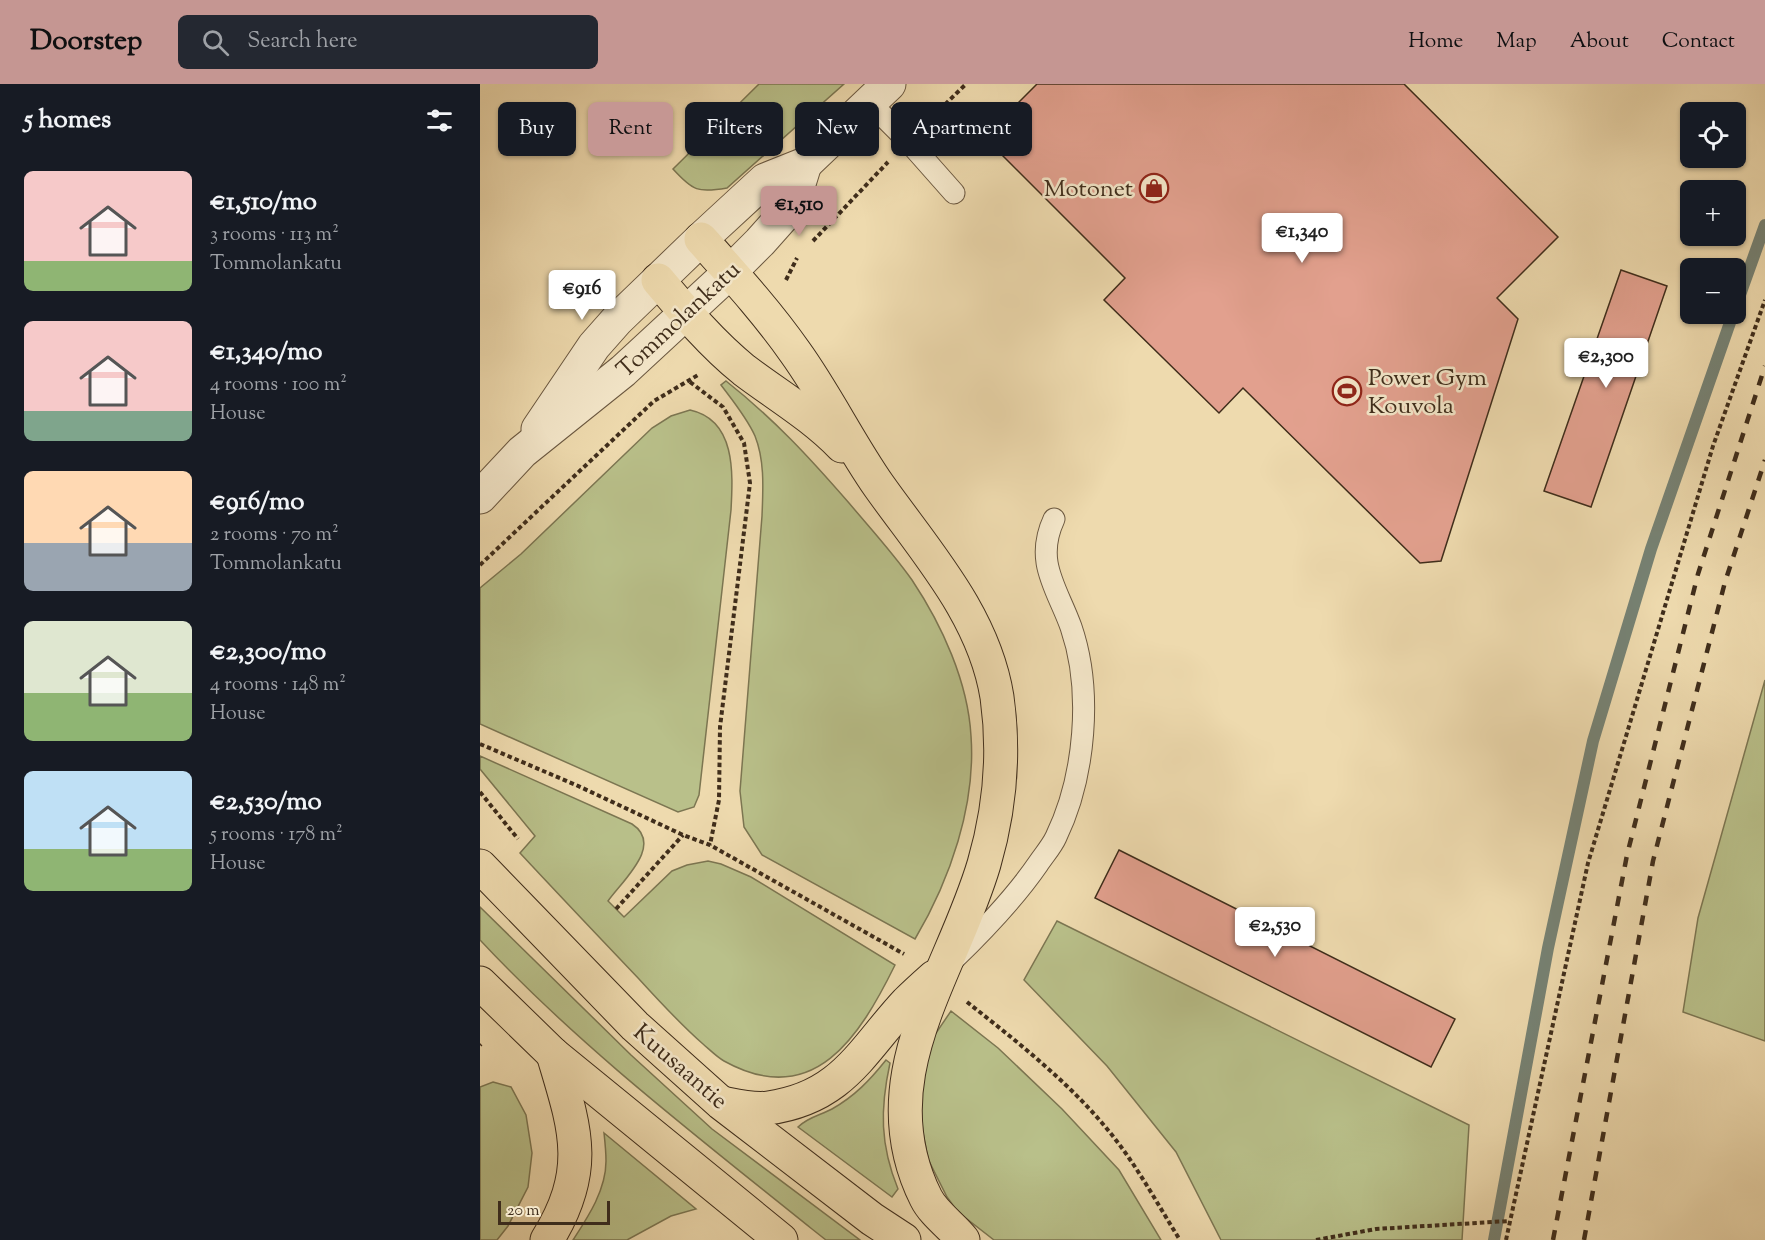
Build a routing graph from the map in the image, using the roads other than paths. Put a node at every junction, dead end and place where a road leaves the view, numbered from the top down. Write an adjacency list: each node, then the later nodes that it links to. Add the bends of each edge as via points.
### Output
1 (880, 93): 2 (street, Tommolankatu); 3 (lane, via 908,141)
2 (805, 164): 4 (street, Tommolankatu, via 765,180); 5 (street, Tommolankatu, via 792,206)
3 (954, 193)
4 (701, 239): 5 (main road); 6 (street, Tommolankatu)
5 (730, 272): 7 (street, Tommolankatu); 9 (main road, via 796,354)
6 (658, 280): 7 (main road); 8 (street, Tommolankatu, via 594,345)
7 (686, 313): 8 (street, Tommolankatu, via 623,371); 9 (main road, via 730,358 835,439)
8 (522, 452): 10 (street, Tommolankatu)
9 (878, 484): 13 (main road, via 949,582 973,626 996,693 1000,725 997,815 963,925)
10 (480, 497)
11 (1054, 519): 13 (lane, via 1045,548 1047,564 1081,667 1080,753 1072,796 1056,839 1025,882 990,925)
12 (480, 866): 16 (main road, Kuusaantie, via 635,1026)
13 (944, 968): 16 (main road, via 907,1003 855,1065 828,1087 800,1101 767,1108); 20 (main road, via 914,1044 904,1114 915,1173 927,1201)
14 (480, 983): 15 (main road)
15 (553, 1054): 17 (main road, via 570,1110 576,1150 573,1185); 18 (main road)
16 (721, 1103): 19 (main road, Kuusaantie)
17 (547, 1240)
18 (781, 1240)
19 (904, 1240)
20 (963, 1240)

